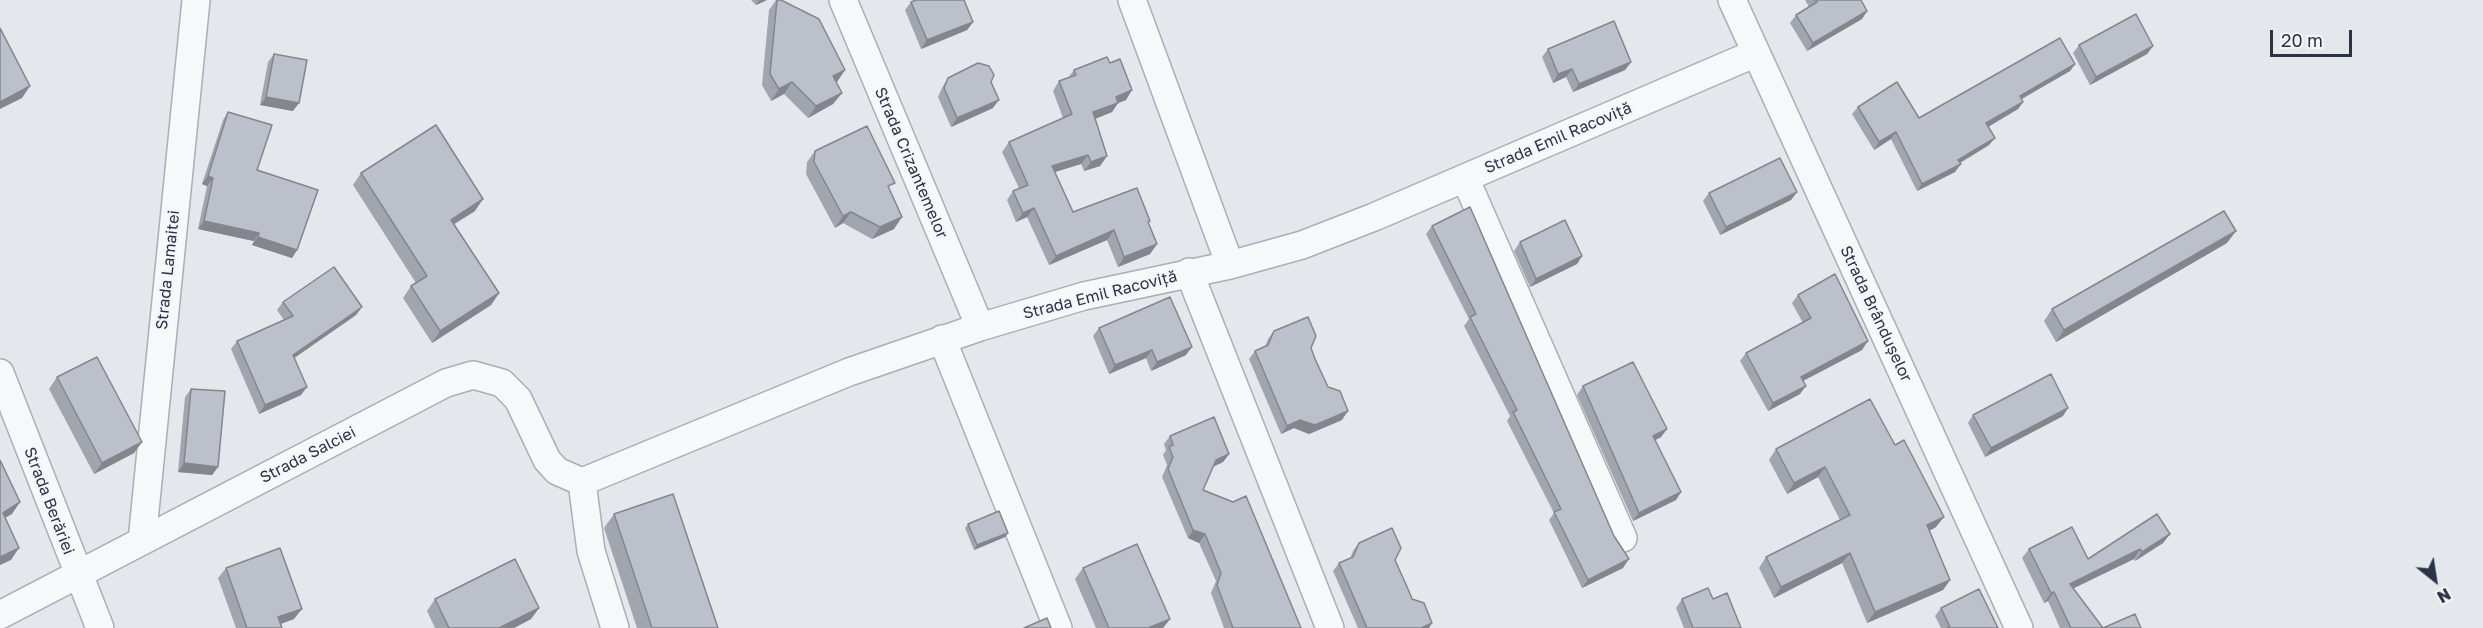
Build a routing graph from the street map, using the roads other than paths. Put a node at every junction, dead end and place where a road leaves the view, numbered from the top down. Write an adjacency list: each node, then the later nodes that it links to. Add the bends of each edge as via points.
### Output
1 (196, 0): 14 (street, Strada Lamaitei)
2 (843, 0): 9 (street, Strada Crizantemelor)
3 (1132, 0): 7 (street)
4 (1732, 0): 5 (street, Strada Brândușelor)
5 (1756, 53): 6 (street, Strada Emil Racoviță); 21 (street, Strada Brândușelor)
6 (1465, 178): 7 (street, Strada Emil Racoviță, via 1313,241); 13 (street)
7 (1230, 265): 8 (street, Strada Emil Racoviță)
8 (1189, 272): 9 (street, Strada Emil Racoviță, via 1084,296); 20 (street)
9 (980, 327): 10 (street, Strada Emil Racoviță)
10 (942, 339): 12 (street, Strada Emil Racoviță, via 849,372); 19 (street)
11 (0, 373): 15 (street, Strada Berăriei)
12 (582, 482): 14 (street, Strada Salciei, via 558,471 548,460 518,399 502,383 474,375 446,383); 18 (street, via 591,551)
13 (1623, 538)
14 (142, 541): 15 (street, Strada Salciei)
15 (78, 574): 16 (street, Strada Salciei); 17 (street, Strada Berăriei)
16 (0, 615)
17 (100, 628)
18 (615, 628)
19 (1058, 628)
20 (1330, 628)
21 (2019, 628)

